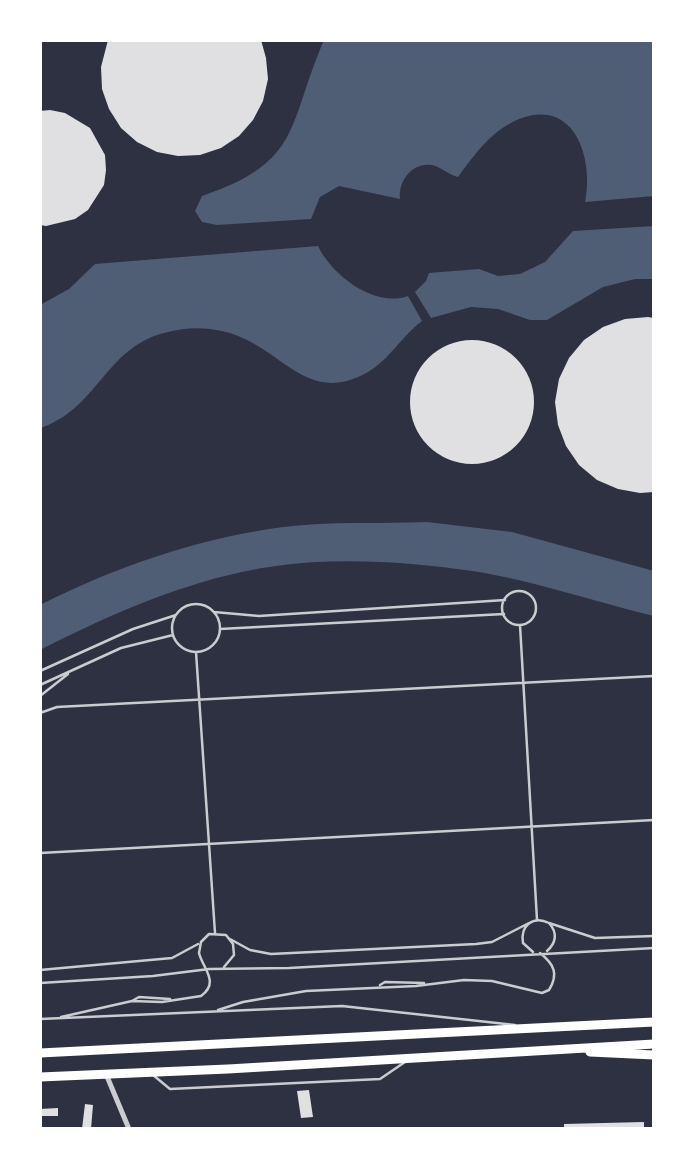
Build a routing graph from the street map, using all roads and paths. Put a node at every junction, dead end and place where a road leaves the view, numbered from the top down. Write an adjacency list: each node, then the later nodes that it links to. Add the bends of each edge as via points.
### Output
1 (505, 600): 2 (lane, via 259,616); 3 (lane); 5 (lane, via 521,591 534,600 534,617)
2 (214, 612): 4 (lane, via 193,604); 6 (lane)
3 (504, 614): 5 (lane); 6 (lane)
4 (176, 615): 7 (lane); 10 (lane)
5 (520, 625): 12 (lane)
6 (219, 629): 8 (lane, via 210,647)
7 (173, 635): 8 (lane, via 180,646); 9 (lane, via 121,648)
8 (197, 652): 15 (lane)
9 (72, 670): 13 (lane); 14 (lane)
10 (40, 671)
11 (654, 676): 12 (lane)
12 (524, 681): 15 (lane); 18 (lane)
13 (40, 687)
14 (40, 696)
15 (199, 700): 16 (lane, via 57,707); 19 (lane)
16 (40, 713)
17 (654, 820): 18 (lane)
18 (534, 826): 19 (lane); 21 (lane)
19 (208, 843): 20 (lane); 24 (lane)
20 (40, 853)
21 (537, 920): 22 (lane); 23 (lane)
22 (528, 923): 26 (lane, via 492,942 476,944 271,954); 29 (lane, via 522,932 523,943)
23 (549, 923): 25 (lane, via 595,938); 29 (lane, via 555,938 551,948)
24 (215, 933): 26 (lane); 27 (lane)
25 (654, 936)
26 (230, 939): 31 (lane, via 234,955)
27 (201, 942): 30 (lane, via 200,958); 32 (lane, via 172,958)
28 (654, 948): 29 (lane)
29 (540, 953): 31 (lane); 34 (lane, via 553,965 555,975 549,990 542,993 492,981 424,983 280,994)
30 (209, 969): 31 (lane); 33 (lane); 36 (lane, via 209,987 201,996 132,1001)
31 (222, 969)
32 (40, 970)
33 (40, 984)
34 (214, 1011): 36 (lane); 38 (lane, via 342,1006)
35 (40, 1019): 36 (lane)
36 (54, 1019)
37 (654, 1020): 38 (highway)
38 (543, 1028): 41 (highway)
39 (654, 1044): 40 (highway)
40 (536, 1049): 42 (highway); 43 (highway)
41 (40, 1053)
42 (654, 1055)
43 (412, 1057): 44 (highway); 44 (lane, via 380,1079 170,1089)
44 (150, 1072): 45 (highway)
45 (106, 1074): 46 (highway); 47 (street)
46 (41, 1077)
47 (129, 1129)

